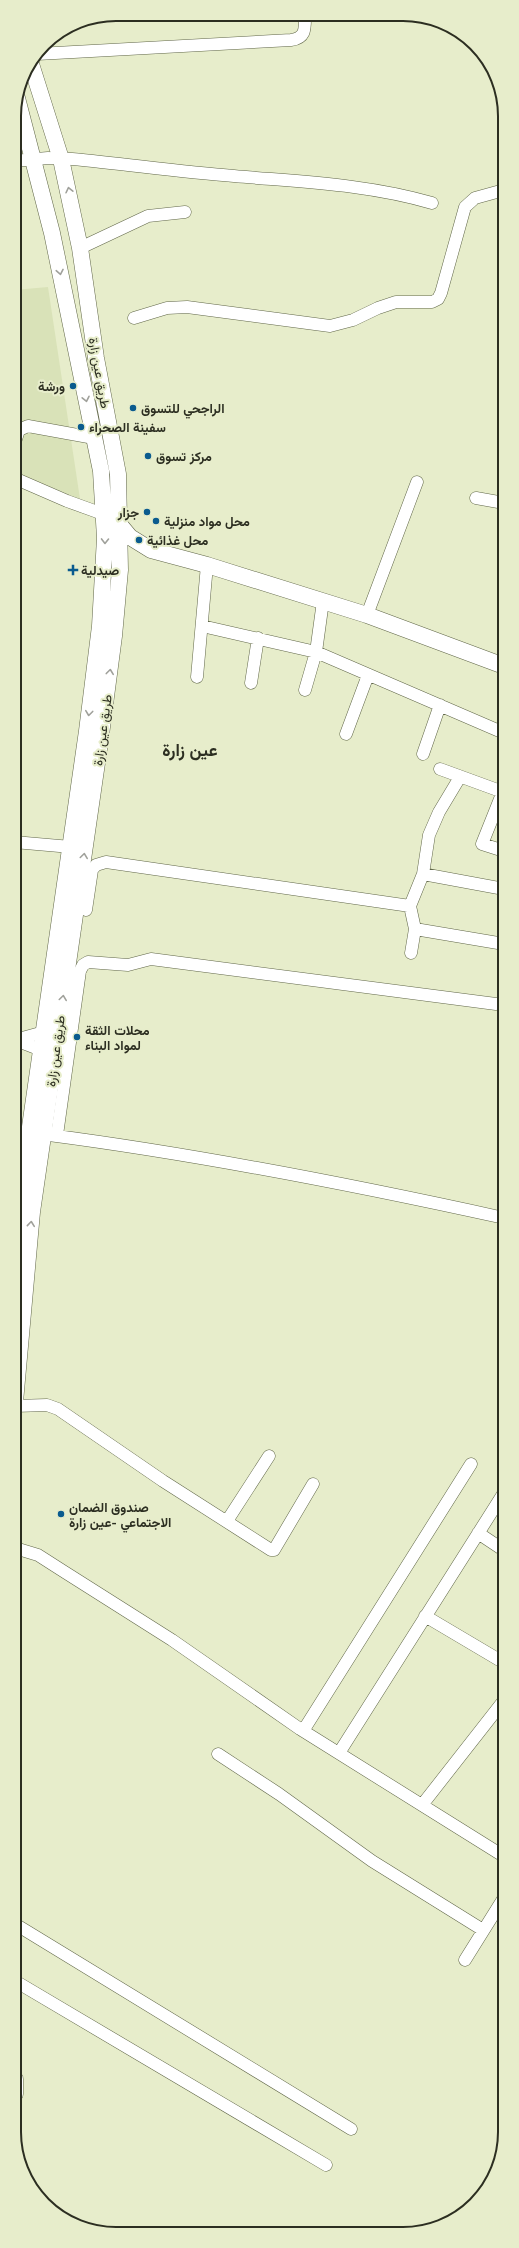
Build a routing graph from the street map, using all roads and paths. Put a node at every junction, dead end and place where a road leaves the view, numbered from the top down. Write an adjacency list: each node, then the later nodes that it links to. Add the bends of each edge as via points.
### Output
1 (305, 21): 2 (street, via 304,33 299,38 291,40)
2 (45, 54)
3 (33, 72): 5 (main road, طريق عين زارة)
4 (21, 112): 6 (main road, طريق عين زارة)
5 (61, 158): 6 (street); 9 (street, via 316,182 384,191); 11 (main road, طريق عين زارة, one-way to 5)
6 (34, 159): 7 (street); 12 (main road, طريق عين زارة)
7 (21, 160)
8 (498, 192): 14 (street, via 475,198 465,207 441,293 438,299 432,302 396,302 353,320 330,326 187,307 167,308)
9 (432, 203)
10 (185, 212): 13 (street, via 148,216)
11 (76, 228): 12 (main road, via 70,224 63,224 56,227); 13 (main road, طريق عين زارة)
12 (52, 234): 16 (main road, طريق عين زارة, one-way to 16)
13 (80, 248): 22 (main road, طريق عين زارة, via 96,358 118,474)
14 (134, 318)
15 (21, 429): 16 (street, via 28,426)
16 (94, 438): 21 (main road, طريق عين زارة, via 100,471)
17 (21, 481): 21 (street)
18 (417, 482): 27 (street)
19 (476, 498): 20 (street)
20 (498, 502)
21 (103, 514): 45 (main road, طريق عين زارة, one-way to 45, via 105,538 100,626)
22 (120, 524): 23 (main road, via 133,539); 25 (main road, طريق عين زارة)
23 (151, 550): 24 (main road); 25 (main road, via 132,555)
24 (207, 565): 26 (main road); 28 (street)
25 (120, 570): 59 (main road, طريق عين زارة, one-way to 25, via 114,636)
26 (323, 601): 27 (main road); 30 (street)
27 (367, 615): 31 (main road)
28 (202, 626): 29 (street); 33 (street)
29 (258, 638): 30 (street); 34 (street)
30 (316, 652): 32 (street); 35 (street)
31 (498, 664)
32 (368, 675): 36 (street); 38 (street)
33 (197, 677)
34 (251, 683)
35 (305, 690)
36 (440, 705): 37 (street); 39 (street)
37 (498, 730)
38 (346, 734)
39 (423, 754)
40 (440, 769): 41 (street)
41 (460, 777): 42 (street); 47 (street, via 431,828)
42 (498, 788)
43 (498, 805): 46 (street, via 482,844)
44 (21, 843): 45 (street)
45 (71, 847): 55 (main road, طريق عين زارة)
46 (498, 849)
47 (423, 874): 48 (street); 49 (street)
48 (498, 887)
49 (410, 906): 50 (street, via 106,862 99,863 92,870); 51 (street)
50 (86, 910)
51 (415, 929): 52 (street); 53 (street)
52 (498, 943)
53 (411, 953)
54 (496, 1004): 59 (street, via 151,959 128,965 88,962 80,971)
55 (44, 1032): 56 (street); 58 (main road, طريق عين زارة)
56 (21, 1038)
57 (21, 1043): 58 (street)
58 (41, 1050): 60 (main road, طريق عين زارة)
59 (50, 1135): 61 (street, via 177,1154 410,1197); 62 (main road, طريق عين زارة, one-way to 59, via 29,1243)
60 (21, 1189)
61 (498, 1217)
62 (21, 1334)
63 (21, 1406): 68 (street, via 47,1405 58,1409)
64 (269, 1456): 68 (street)
65 (471, 1464): 75 (street)
66 (314, 1484): 68 (street, via 274,1550)
67 (498, 1502): 69 (street)
68 (227, 1521)
69 (478, 1532): 70 (street); 72 (street)
70 (498, 1546)
71 (21, 1550): 75 (street, via 38,1555 172,1640)
72 (425, 1616): 73 (street); 76 (street)
73 (498, 1659)
74 (498, 1708): 78 (street)
75 (303, 1731): 76 (street)
76 (339, 1753): 78 (street)
77 (218, 1754): 82 (street, via 372,1861)
78 (422, 1805): 79 (street)
79 (498, 1853)
80 (498, 1907): 82 (street)
81 (21, 1928): 85 (street)
82 (484, 1930): 83 (street)
83 (465, 1960)
84 (21, 1985): 86 (street)
85 (351, 2129)
86 (326, 2164)

